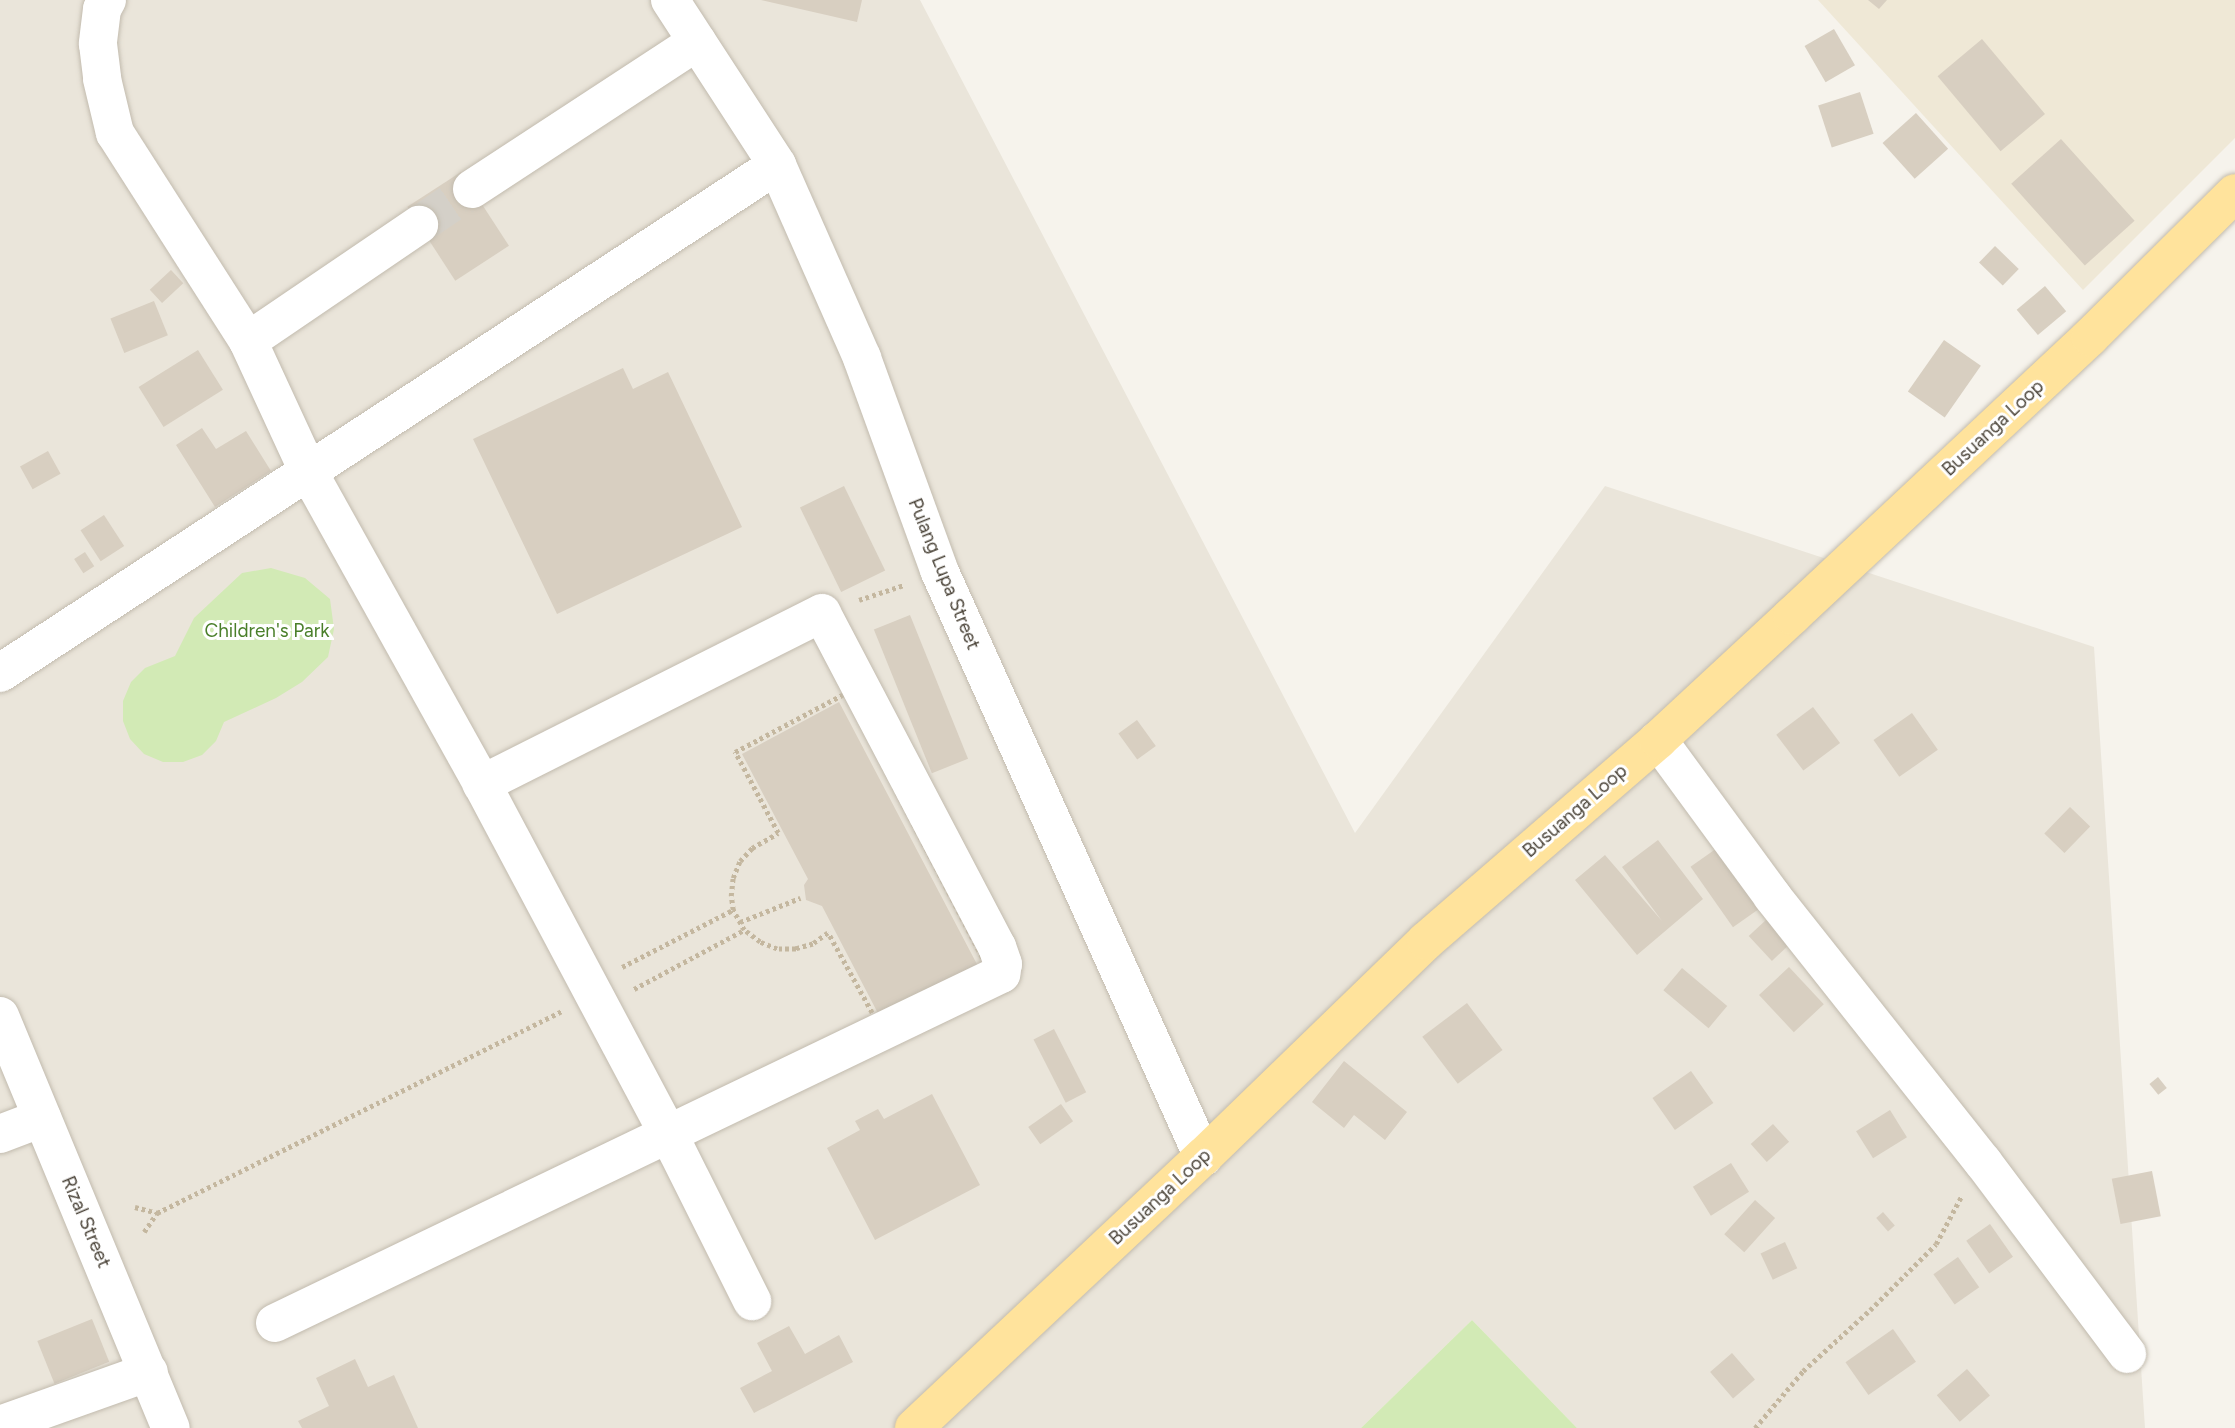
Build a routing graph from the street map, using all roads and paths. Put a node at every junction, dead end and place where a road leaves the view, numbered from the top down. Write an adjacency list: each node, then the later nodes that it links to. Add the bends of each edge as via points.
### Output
1 (107, 0): 8 (street, via 99,44 115,133)
2 (670, 0): 3 (street, Pulang Lupa Street)
3 (697, 42): 4 (street, Pulang Lupa Street); 5 (street)
4 (777, 165): 9 (street); 10 (street, Pulang Lupa Street, via 862,358)
5 (472, 190)
6 (2235, 193): 13 (main road, Busuanga Loop, via 2090,338)
7 (419, 225): 8 (street)
8 (248, 341): 9 (street)
9 (308, 471): 12 (street); 14 (street)
10 (939, 569): 11 (path); 24 (street, Pulang Lupa Street)
11 (822, 613): 14 (street); 23 (street, via 998,947 1002,974)
12 (0, 673)
13 (1658, 740): 24 (main road, Busuanga Loop, via 1426,941); 25 (street, via 1772,896)
14 (482, 784): 19 (street)
15 (800, 898): 17 (path)
16 (733, 910): 17 (path); 18 (path, via 733,878 740,861 778,833 735,752 846,693 992,974 882,1031 828,933 813,944 777,949); 19 (path)
17 (740, 922): 18 (path)
18 (744, 930): 19 (path)
19 (593, 996): 23 (street); 27 (path)
20 (0, 1016): 21 (street, Rizal Street)
21 (42, 1118): 22 (street); 32 (street, Rizal Street)
22 (0, 1134)
23 (669, 1135): 29 (street); 30 (street)
24 (1203, 1157): 35 (main road, Busuanga Loop)
25 (1983, 1162): 31 (street); 36 (path, via 1936,1244 1803,1371)
26 (135, 1207): 27 (path)
27 (157, 1213): 28 (path)
28 (144, 1232)
29 (752, 1301)
30 (275, 1323)
31 (2127, 1353)
32 (149, 1372): 33 (street); 34 (street, Rizal Street)
33 (0, 1425)
34 (172, 1428)
35 (914, 1428)
36 (1755, 1428)

